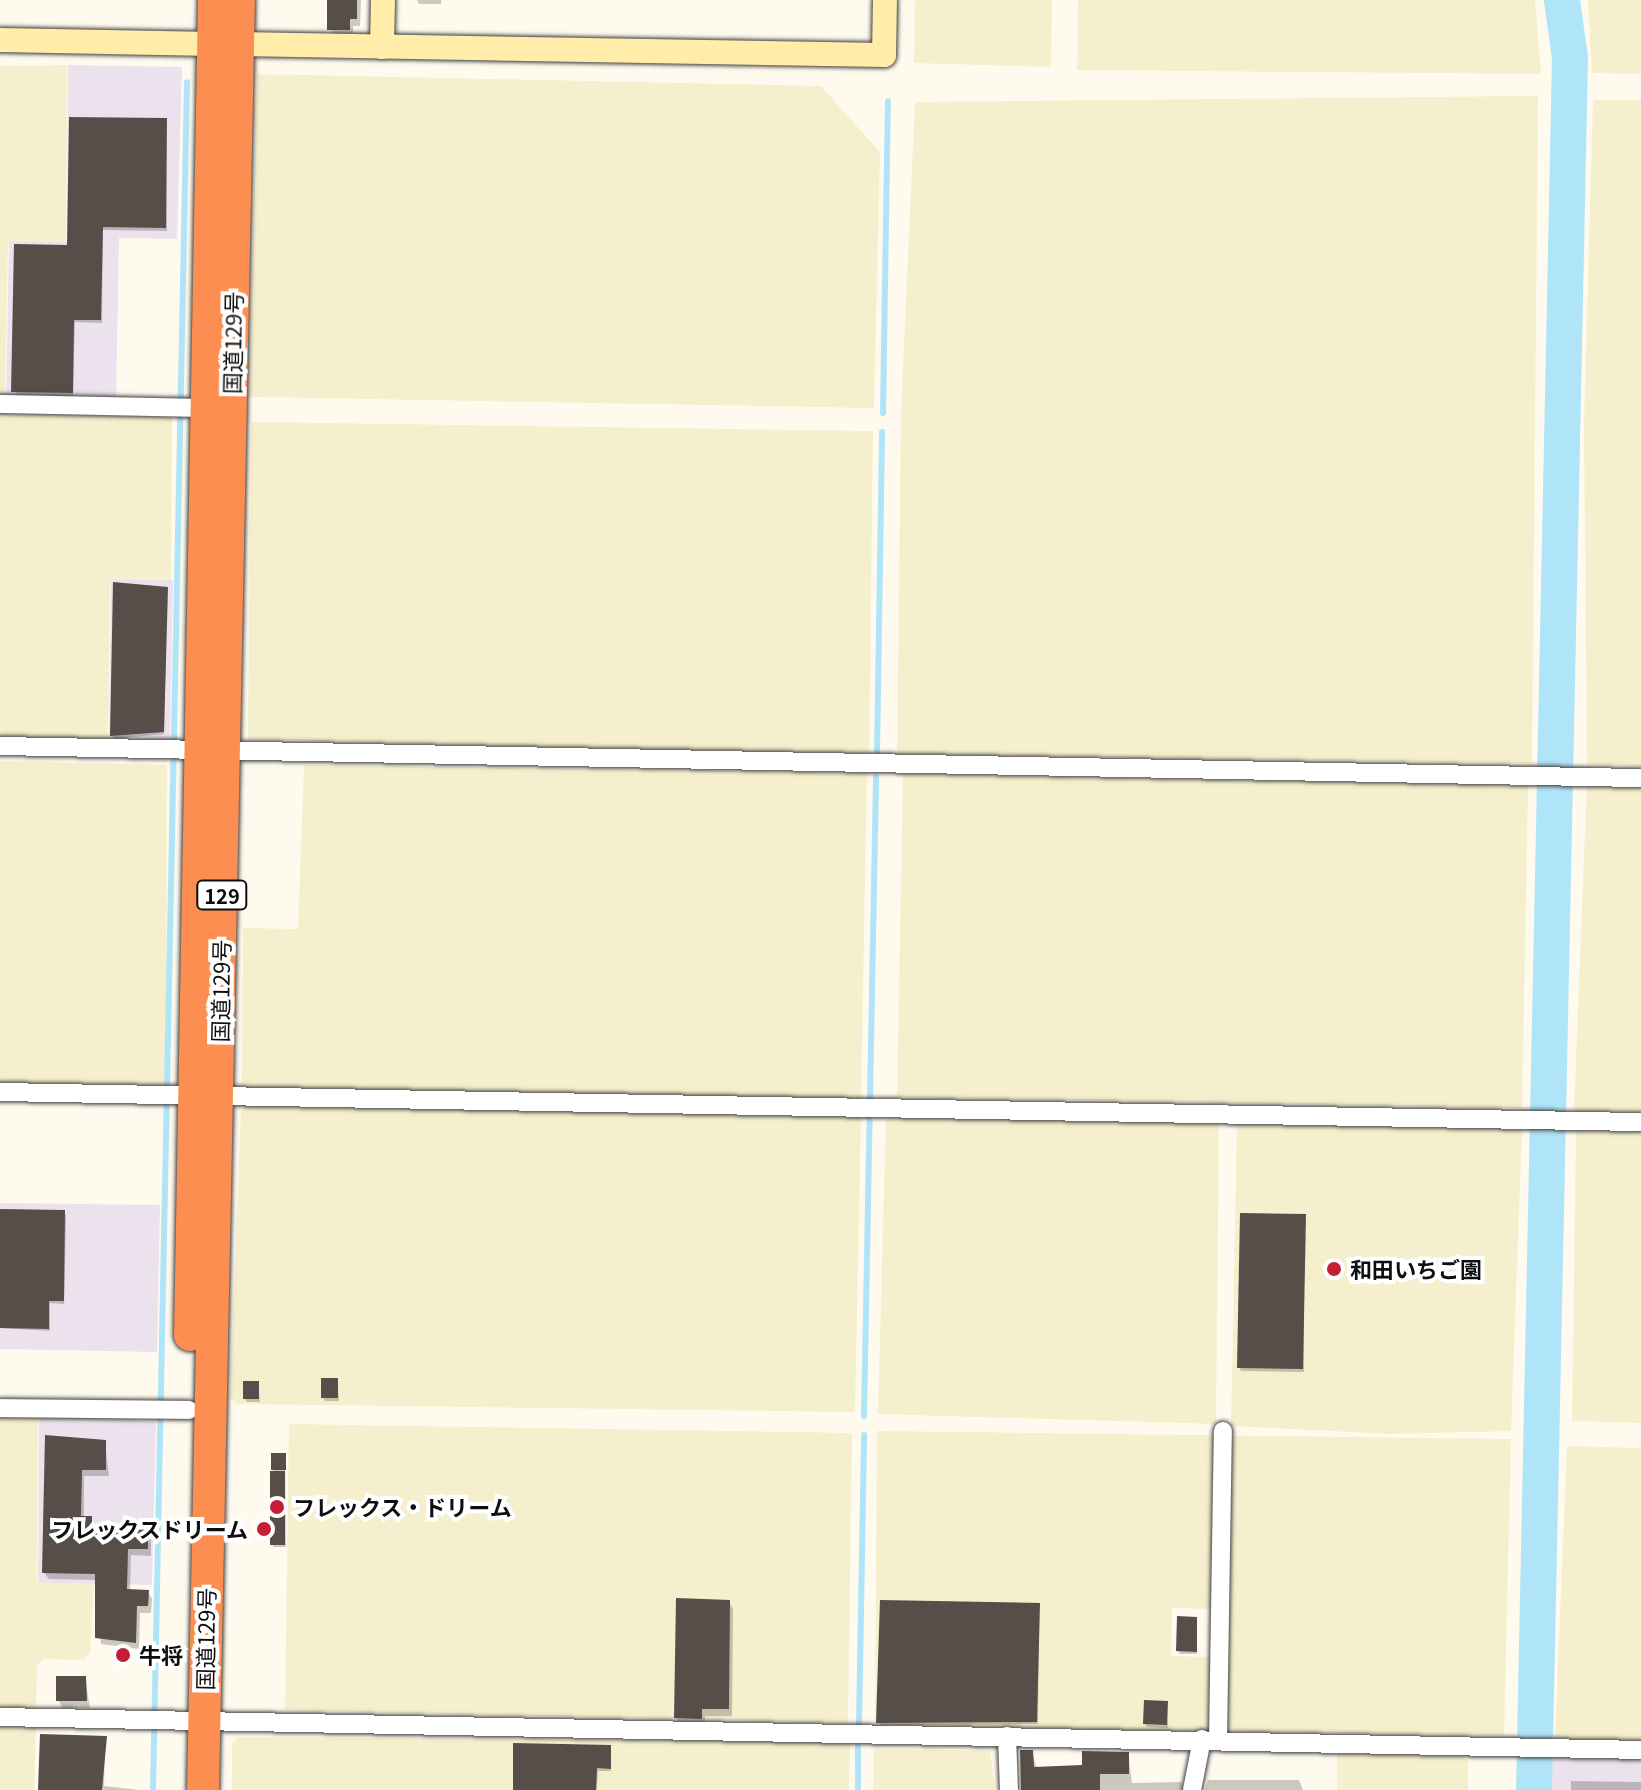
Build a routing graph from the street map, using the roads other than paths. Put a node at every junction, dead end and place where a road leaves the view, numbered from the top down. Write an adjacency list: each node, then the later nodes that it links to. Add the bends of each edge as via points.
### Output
1 (214, 0): 6 (highway, 国道129号 / 129)
2 (239, 0): 6 (highway, 国道129号 / 129)
3 (383, 0): 7 (street)
4 (885, 0): 7 (street, via 884,55)
5 (0, 40): 6 (street)
6 (226, 44): 7 (street); 9 (highway, 国道129号 / 129); 11 (highway, 国道129号 / 129)
7 (382, 47)
8 (0, 404): 9 (street)
9 (188, 408): 11 (highway, 国道129号 / 129)
10 (0, 746): 11 (street)
11 (193, 750): 12 (street); 14 (highway, 国道129号 / 129)
12 (1641, 778)
13 (0, 1092): 14 (street)
14 (186, 1095): 15 (street); 17 (highway, 国道129号 / 129); 20 (highway, 国道129号 / 129)
15 (1641, 1122)
16 (0, 1408): 17 (street)
17 (169, 1410): 20 (highway, 国道129号 / 129)
18 (1223, 1431): 22 (street)
19 (0, 1717): 20 (street)
20 (174, 1721): 21 (street); 24 (highway, 国道129号 / 129); 25 (highway, 国道129号 / 129)
21 (1007, 1736): 22 (street); 26 (street)
22 (1210, 1740): 23 (street); 27 (street)
23 (1641, 1750)
24 (181, 1790)
25 (203, 1790)
26 (1009, 1790)
27 (1192, 1790)

